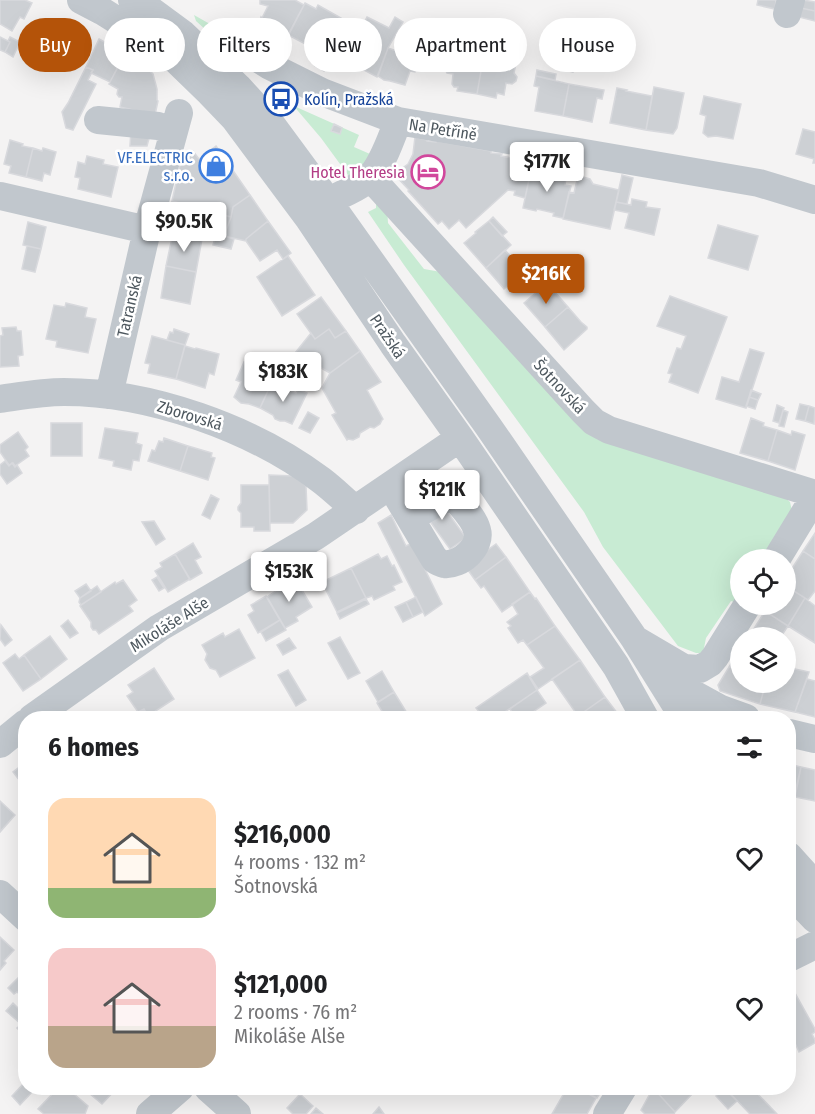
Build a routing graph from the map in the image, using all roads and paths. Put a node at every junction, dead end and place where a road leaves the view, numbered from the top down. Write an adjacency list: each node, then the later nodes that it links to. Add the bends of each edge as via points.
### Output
1 (144, 3): 2 (street); 4 (street); 12 (street, Pražská, via 238,87 269,121)
2 (91, 5): 3 (street, Pražská)
3 (112, 18)
4 (150, 18)
5 (185, 70): 16 (street, Pražská, via 234,118)
6 (282, 72): 8 (street, Na Petříně)
7 (98, 120): 13 (street, Tatranská, via 159,126 176,122)
8 (398, 121): 9 (street); 11 (street, Na Petříně, via 759,183)
9 (370, 177): 12 (street); 18 (street, Šotnovská, via 601,427)
10 (0, 196): 13 (street)
11 (815, 200)
12 (328, 201): 23 (street, Pražská)
13 (147, 230): 14 (street, Tatranská)
14 (109, 395): 15 (street, Zborovská, via 40,393); 19 (street, Zborovská, via 183,412 233,429 298,464)
15 (5, 404)
16 (460, 438): 17 (street, Mikoláše Alše); 25 (street, Pražská, via 616,666)
17 (391, 486): 19 (street, Mikoláše Alše); 20 (street)
18 (815, 495): 21 (street)
19 (356, 510): 24 (street, Mikoláše Alše, via 159,628)
20 (410, 518)
21 (783, 549)
22 (741, 615): 23 (street, via 715,657 700,669 684,668)
23 (638, 644): 26 (street, Pražská); 27 (street, via 690,692)
24 (42, 711)
25 (641, 711)
26 (680, 711)
27 (724, 711)
28 (18, 729): 31 (street)
29 (796, 735): 30 (street)
30 (815, 739)
31 (0, 744)
32 (796, 864): 33 (street)
33 (815, 885)
34 (0, 894): 36 (street)
35 (796, 899): 37 (street)
36 (18, 911)
37 (815, 919)
38 (815, 945): 39 (street)
39 (796, 954)
40 (172, 1095): 43 (street)
41 (216, 1095): 44 (street)
42 (619, 1095): 45 (street)
43 (150, 1114)
44 (237, 1114)
45 (608, 1114)

